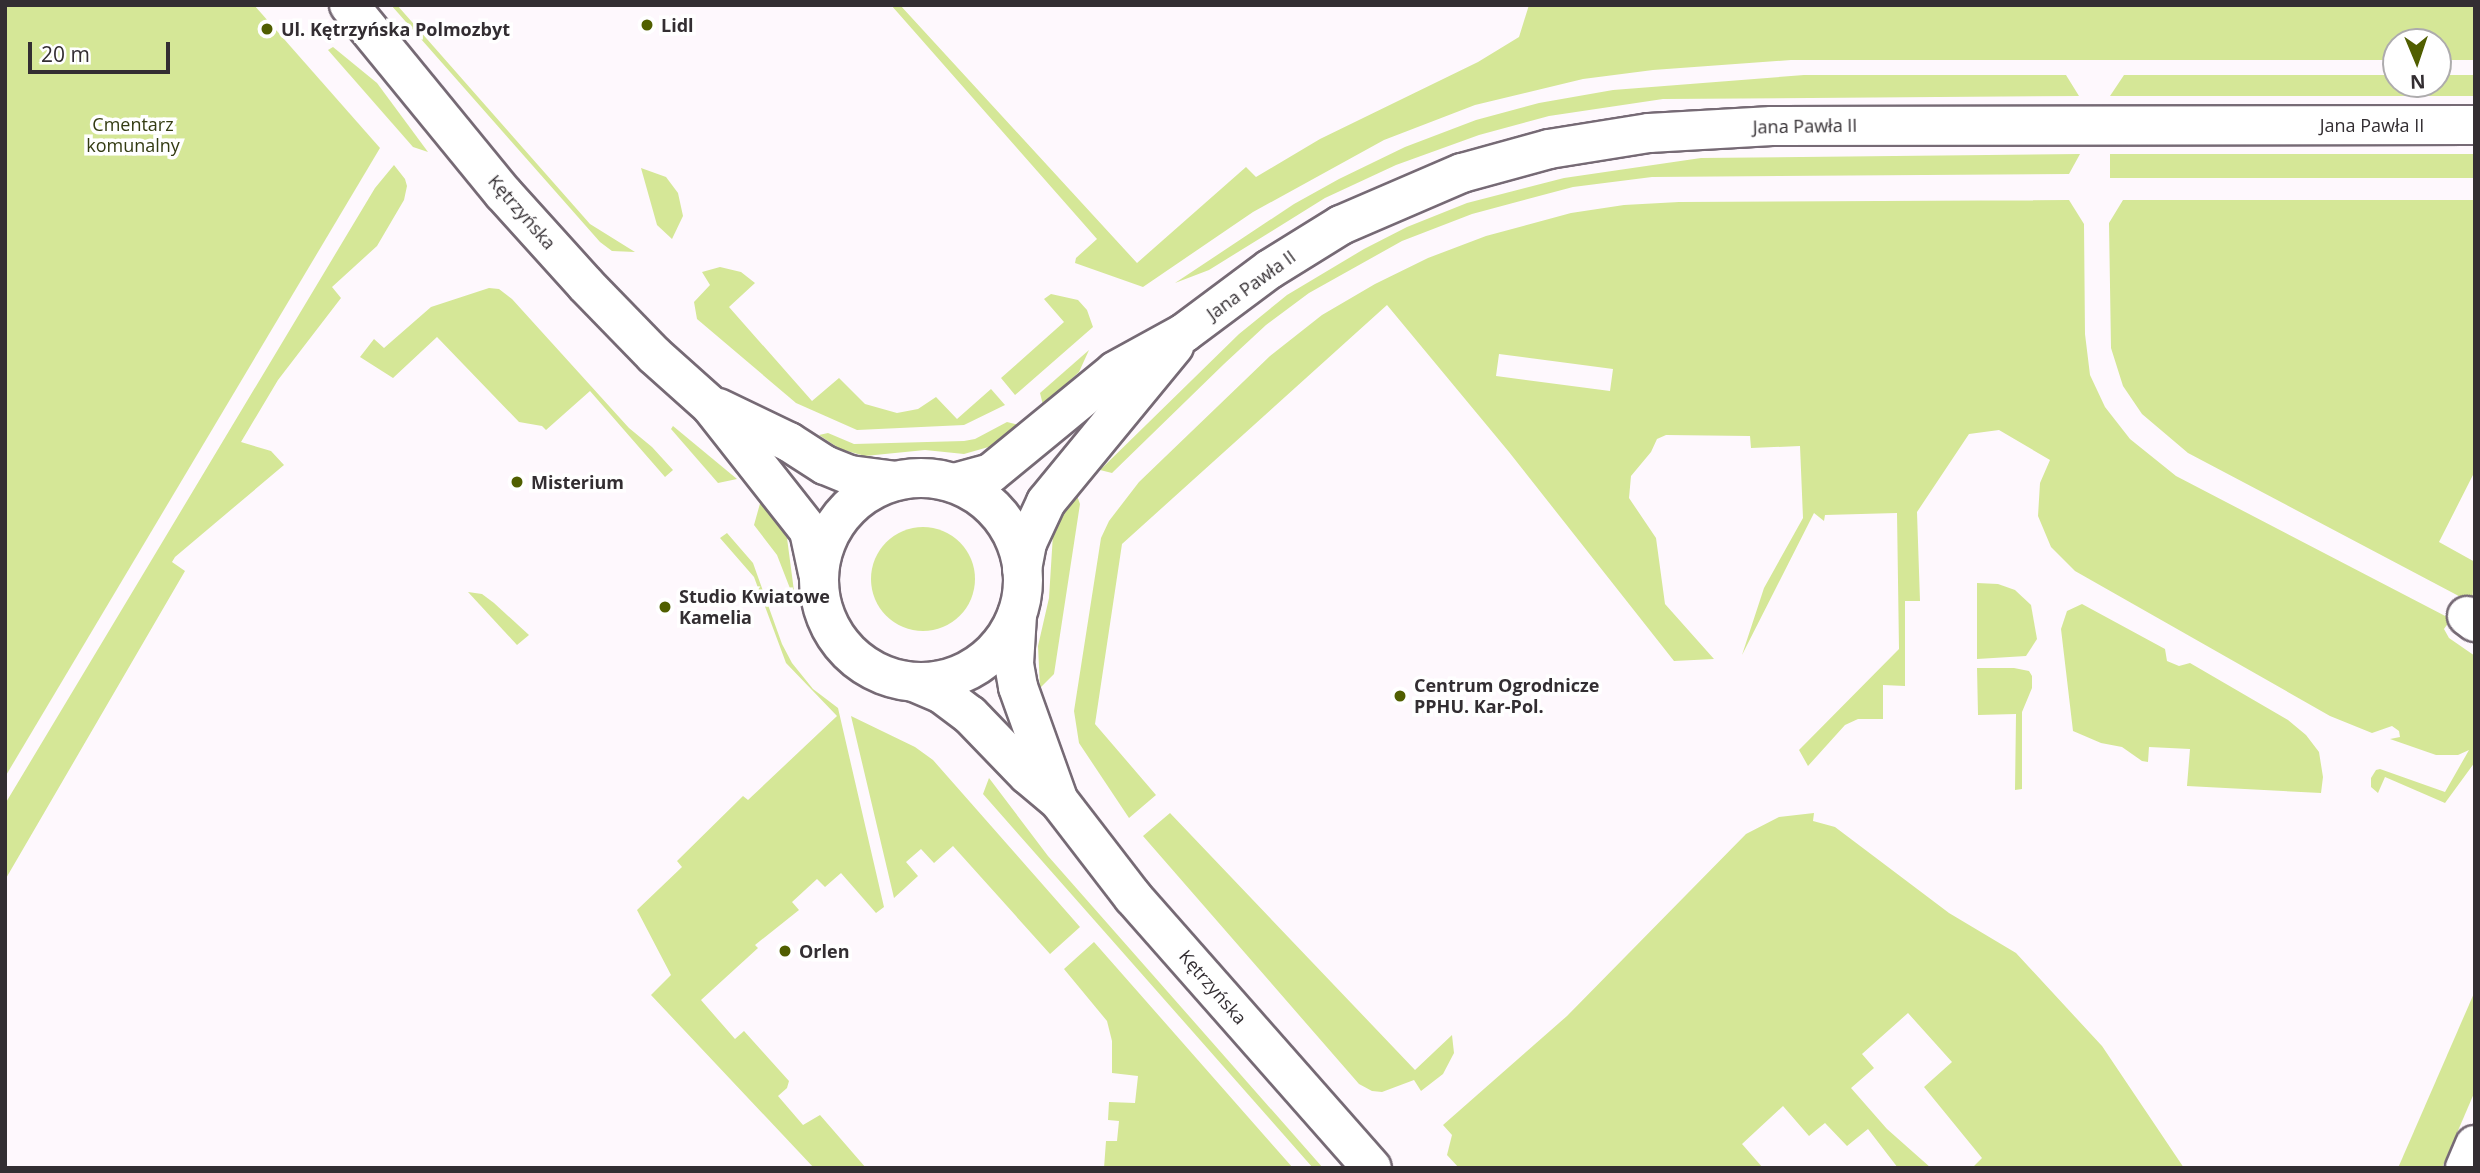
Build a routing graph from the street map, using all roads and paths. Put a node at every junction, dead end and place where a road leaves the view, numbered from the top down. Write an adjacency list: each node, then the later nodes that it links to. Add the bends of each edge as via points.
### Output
1 (349, 5): 4 (main road, Kętrzyńska, via 503,193 586,285)
2 (2475, 125): 3 (main road, Jana Pawła II, via 1772,126 1603,139 1462,173 1379,206 1270,269)
3 (1184, 333): 6 (main road, Jana Pawła II, via 1115,370 991,472); 7 (main road, Jana Pawła II, via 1046,502 1027,543)
4 (710, 405): 5 (main road, Kętrzyńska, via 789,442 825,465 850,475); 8 (main road, Kętrzyńska, via 802,520 815,548)
5 (895, 481): 6 (main road); 8 (main road, via 876,488 842,515 830,532)
6 (954, 483): 7 (main road, via 987,502 1000,516 1015,541)
7 (1022, 569): 9 (main road)
8 (818, 573): 10 (main road, via 827,620 844,647 883,675)
9 (1017, 615): 10 (main road, via 1007,635 976,665 936,681); 11 (main road, Kętrzyńska, via 1014,664 1018,687)
10 (914, 682): 11 (main road, Kętrzyńska, via 956,702)
11 (1059, 801): 13 (main road, Kętrzyńska, via 1133,897)
12 (2475, 1145): 14 (main road)
13 (1372, 1168)
14 (2465, 1168)

